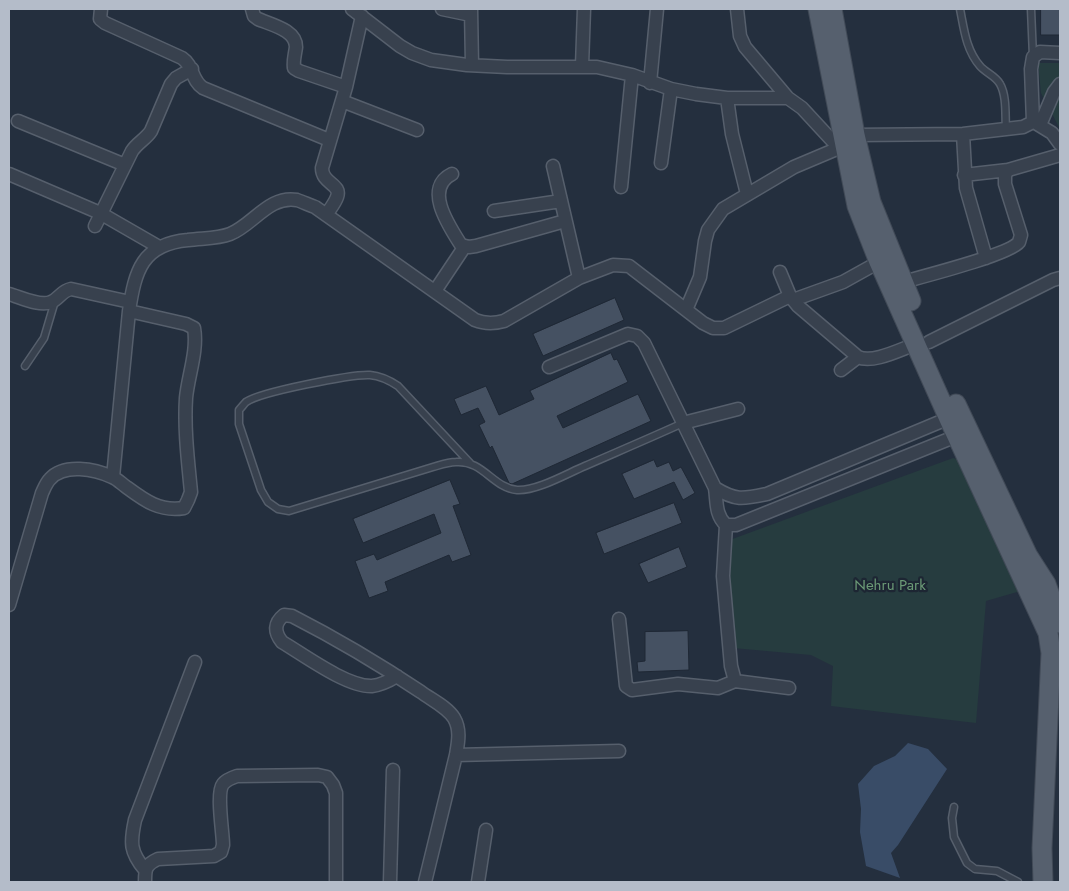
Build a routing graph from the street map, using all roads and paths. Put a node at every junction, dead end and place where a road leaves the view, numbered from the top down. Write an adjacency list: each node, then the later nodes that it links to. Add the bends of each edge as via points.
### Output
1 (101, 9): 17 (street, via 100,19 105,23 182,58)
2 (252, 9): 21 (street, via 258,19 291,34 296,47 294,68)
3 (442, 9): 11 (street)
4 (584, 9): 16 (street)
5 (657, 9): 19 (street)
6 (737, 9): 24 (street, via 739,31 745,47)
7 (818, 9): 32 (main road)
8 (832, 9): 32 (main road)
9 (960, 9): 29 (lane, via 969,49 982,68 1001,84)
10 (1032, 9): 14 (lane)
11 (471, 12): 15 (street)
12 (357, 13): 15 (street, via 412,53 431,60); 21 (street)
13 (1060, 53): 14 (street, via 1040,52)
14 (1033, 57): 27 (street, via 1031,69)
15 (472, 65): 16 (street)
16 (582, 66): 18 (street)
17 (192, 69): 31 (street, via 196,83 203,88); 36 (street, via 171,84 151,131 136,145)
18 (632, 75): 19 (street); 42 (street)
19 (650, 83): 22 (street)
20 (1060, 84): 27 (street)
21 (346, 87): 25 (street)
22 (671, 89): 23 (street); 35 (street)
23 (727, 98): 24 (street); 43 (street)
24 (788, 98): 32 (street)
25 (342, 101): 28 (street); 31 (street)
26 (18, 121): 36 (street)
27 (1037, 123): 29 (street); 33 (street, via 1052,133)
28 (417, 130)
29 (1006, 130): 30 (street)
30 (963, 134): 32 (street); 41 (street)
31 (329, 140): 47 (street, via 322,174 337,190 338,196)
32 (846, 143): 43 (street); 53 (main road, via 857,206); 57 (main road)
33 (1060, 144)
34 (1060, 154): 38 (street)
35 (661, 163)
36 (125, 164): 46 (street)
37 (553, 166): 44 (street)
38 (1008, 170): 41 (street); 52 (street, via 1005,184 1021,235 1013,247)
39 (9, 174): 46 (street)
40 (452, 174): 50 (street, via 439,185 440,204)
41 (964, 175): 52 (street)
42 (621, 187)
43 (747, 194): 63 (street, via 723,209 708,230 700,277)
44 (561, 201): 45 (street); 48 (street)
45 (494, 211)
46 (100, 213): 49 (street); 51 (street)
47 (326, 215): 51 (street, via 298,200 286,200 276,202 230,235 171,242); 58 (street)
48 (565, 221): 50 (street, via 476,246); 55 (street)
49 (95, 226)
50 (464, 246): 58 (street)
51 (159, 247): 62 (street, via 139,269)
52 (986, 258): 57 (street)
53 (879, 262): 60 (street, via 844,282); 64 (main road)
54 (780, 272): 60 (street)
55 (579, 278): 58 (street, via 494,324 475,320); 63 (street, via 613,265 629,266)
56 (1060, 278): 64 (street)
57 (903, 282): 64 (main road)
58 (435, 291)
59 (9, 294): 61 (street, via 42,303)
60 (791, 298): 63 (street, via 724,328 703,324); 65 (street)
61 (55, 300): 62 (street, via 65,290 71,289); 66 (lane, via 44,338)
62 (130, 307): 74 (street); 74 (street, via 194,328 195,346 185,416 191,492 184,508 172,510 140,496)
63 (686, 310)
64 (922, 343): 65 (street, via 872,358); 70 (main road)
65 (858, 357): 68 (street)
66 (25, 366)
67 (549, 367): 71 (street, via 628,334 637,336 644,343)
68 (841, 370)
69 (738, 409): 71 (street)
70 (954, 416): 72 (main road); 75 (street, via 767,494 738,498)
71 (683, 423): 73 (lane, via 526,490 503,486 483,469); 75 (street)
72 (963, 434): 76 (street, via 736,525); 79 (main road, via 1046,584); 95 (main road, via 1048,633 1051,652)
73 (470, 463): 73 (lane, via 433,466 308,506 289,511 278,509 268,502 261,490 238,424 238,410 261,396 348,376 384,378 398,386)
74 (113, 477): 77 (street, via 74,469 60,472 50,479 42,493)
75 (715, 488): 76 (street, via 717,510)
76 (726, 525): 82 (street, via 723,576)
77 (9, 605)
78 (619, 619): 82 (street, via 626,686 632,690 678,684 718,688)
79 (1060, 623)
80 (195, 662): 89 (street, via 135,820 131,839)
81 (397, 676): 81 (street, via 292,616 284,615 278,620 275,629 282,642 350,682 371,686); 85 (street, via 454,717 459,736)
82 (735, 681): 83 (street)
83 (789, 688)
84 (619, 751): 85 (street)
85 (456, 755): 92 (street)
86 (392, 770): 91 (street)
87 (954, 807): 94 (lane, via 954,837 968,863 974,869 997,871)
88 (486, 830): 93 (street)
89 (145, 876): 90 (street, via 150,862 204,858 221,852 224,845 220,795 221,786 228,779 236,776 318,775 327,777 336,793)
90 (336, 882)
91 (390, 882)
92 (425, 882)
93 (478, 882)
94 (1018, 882)
95 (1043, 882)

